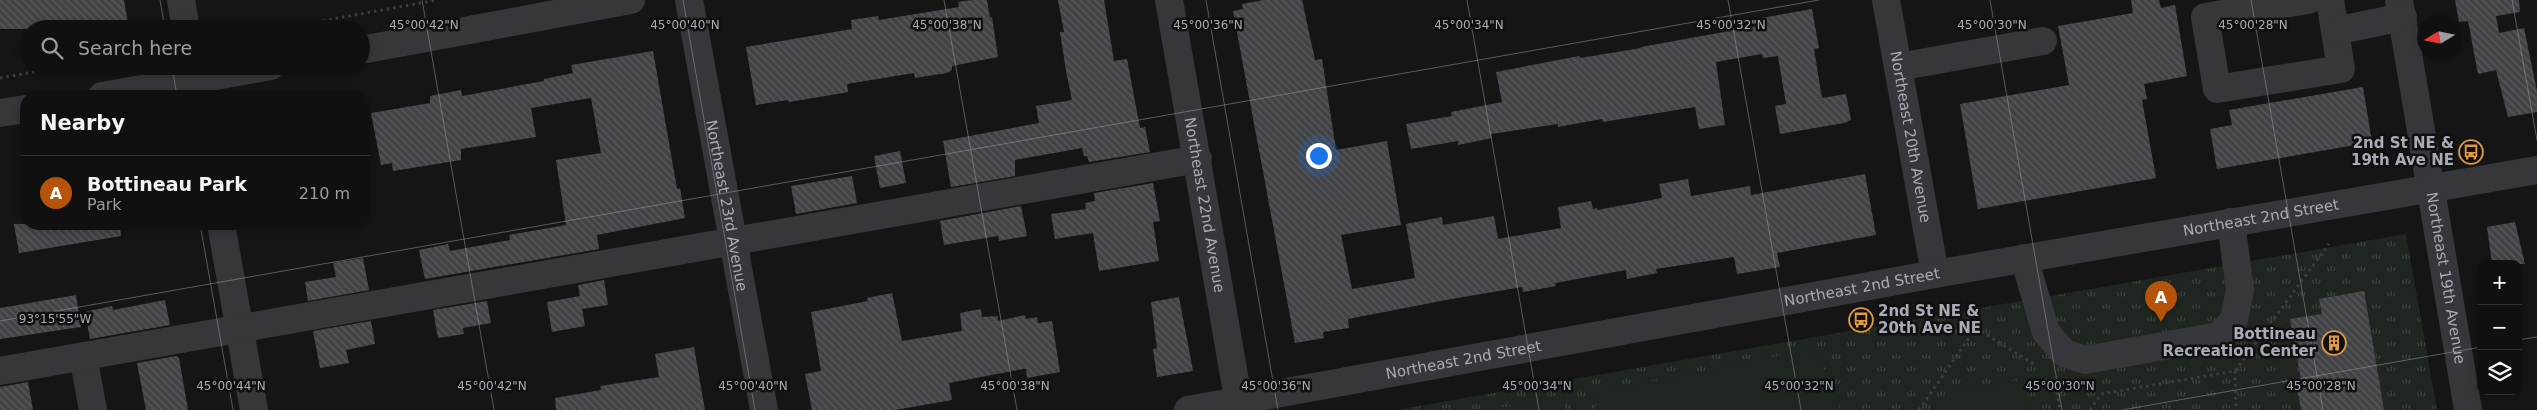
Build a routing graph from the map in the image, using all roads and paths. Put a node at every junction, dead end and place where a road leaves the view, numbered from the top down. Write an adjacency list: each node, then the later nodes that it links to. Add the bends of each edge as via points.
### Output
1 (181, 0): 10 (street)
2 (437, 0): 11 (path)
3 (631, 0): 14 (street)
4 (689, 0): 28 (street, Northeast 23rd Avenue)
5 (1169, 0): 23 (street, Northeast 22nd Avenue)
6 (1886, 0): 15 (street, Northeast 20th Avenue)
7 (2308, 0): 12 (street, via 2205,16 2217,89 2341,69)
8 (2330, 0): 12 (street)
9 (2401, 9): 12 (street); 25 (street, Northeast 19th Avenue)
10 (184, 20)
11 (327, 20)
12 (2334, 31)
13 (2043, 41): 15 (street)
14 (370, 48)
15 (1898, 67): 30 (street, Northeast 20th Avenue)
16 (20, 74): 18 (path)
17 (225, 75): 19 (street)
18 (0, 78)
19 (195, 81): 20 (street)
20 (139, 90)
21 (20, 110): 22 (street)
22 (0, 114)
23 (1198, 159): 28 (street); 39 (street, Northeast 22nd Avenue)
24 (2537, 170): 25 (street, Northeast 2nd Street)
25 (2431, 188): 26 (street, Northeast 2nd Street); 47 (street, Northeast 19th Avenue)
26 (2231, 222): 29 (street, Northeast 2nd Street); 29 (street, via 2240,290 2234,320 2220,336 2085,360 2064,353 2046,332)
27 (222, 230): 32 (street)
28 (732, 241): 32 (street); 42 (street, Northeast 23rd Avenue)
29 (2024, 258): 30 (street, Northeast 2nd Street)
30 (1935, 274): 39 (street, Northeast 2nd Street)
31 (1971, 308): 33 (path)
32 (239, 327): 34 (street); 41 (street)
33 (1976, 328): 35 (path); 44 (path)
34 (83, 356): 36 (street); 40 (street)
35 (2039, 368)
36 (0, 371)
37 (2235, 371): 46 (path)
38 (2054, 377): 45 (path)
39 (1240, 405): 43 (street, Northeast 2nd Street)
40 (93, 410)
41 (254, 410)
42 (764, 410)
43 (1188, 410)
44 (1919, 410)
45 (2060, 410)
46 (2236, 410)
47 (2468, 410)

